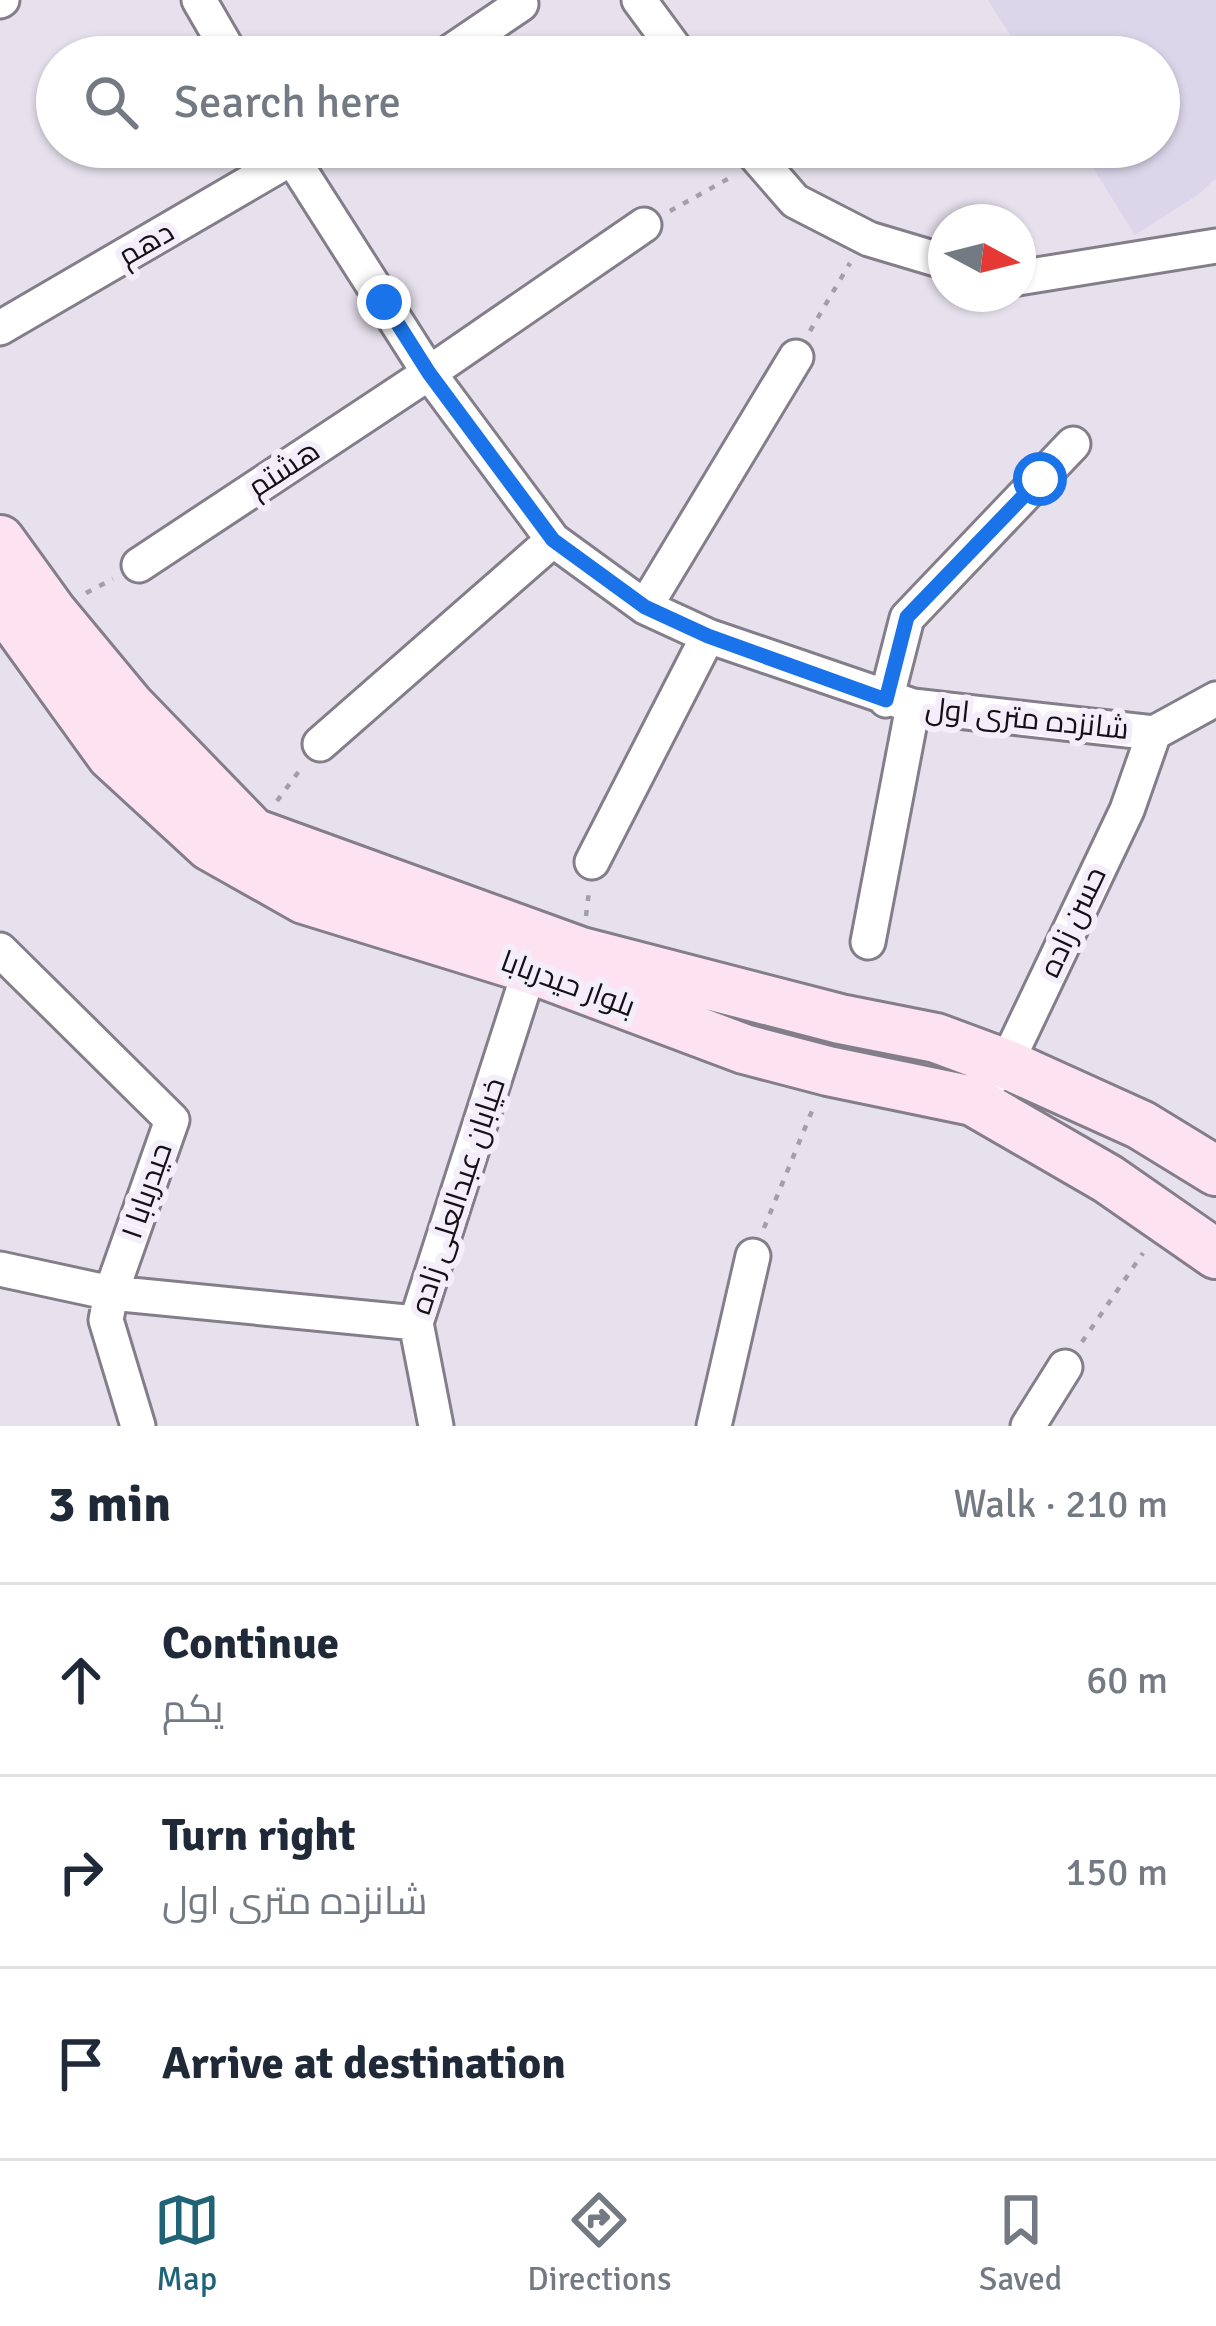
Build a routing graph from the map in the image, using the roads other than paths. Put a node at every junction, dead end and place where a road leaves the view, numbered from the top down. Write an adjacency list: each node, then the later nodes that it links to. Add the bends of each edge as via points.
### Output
1 (200, 0): 4 (street)
2 (639, 0): 6 (street)
3 (521, 4): 5 (street)
4 (220, 36)
5 (474, 36)
6 (666, 36)
7 (268, 168): 14 (street, دهم)
8 (306, 168): 16 (street, شانزده متری اول)
9 (766, 168): 12 (street, via 795,201 869,239)
10 (644, 225): 16 (street, هشتم)
11 (1216, 246): 13 (street)
12 (928, 257)
13 (1036, 275)
14 (0, 328)
15 (796, 357): 22 (street)
16 (429, 373): 19 (street, شانزده متری اول); 20 (street, هشتم)
17 (1072, 444): 25 (street, via 907,617)
18 (0, 540): 31 (street, بلوار حیدربابا, via 130,706 254,833)
19 (553, 540): 22 (street, شانزده متری اول); 27 (street)
20 (139, 565)
21 (0, 601): 31 (street, بلوار حیدربابا, via 111,755 210,846 304,898)
22 (645, 607): 23 (street, شانزده متری اول)
23 (708, 636): 25 (street, شانزده متری اول); 28 (street)
24 (1216, 699): 26 (street, شانزده متری اول)
25 (899, 703): 26 (street, شانزده متری اول); 29 (street)
26 (1154, 733): 32 (street, حسن زاده, via 1127,810)
27 (320, 744)
28 (592, 862)
29 (868, 942)
30 (0, 950): 38 (street, حیدربابا ۱, via 172,1120)
31 (550, 953): 32 (street, بلوار حیدربابا, via 936,1038); 33 (street, بلوار حیدربابا, via 744,1048); 39 (street, خیابان عبدالعلی زاده)
32 (1006, 1064): 33 (street, حسن زاده); 34 (street, بلوار حیدربابا, via 1142,1125)
33 (974, 1101): 35 (street, بلوار حیدربابا)
34 (1216, 1171)
35 (1216, 1254)
36 (753, 1256): 43 (street)
37 (0, 1269): 38 (street)
38 (111, 1293): 39 (street); 41 (street, حیدربابا ۱, via 106,1320)
39 (416, 1323): 42 (street, خیابان عبدالعلی زاده)
40 (1065, 1366): 44 (street)
41 (138, 1426)
42 (436, 1426)
43 (714, 1426)
44 (1028, 1426)

